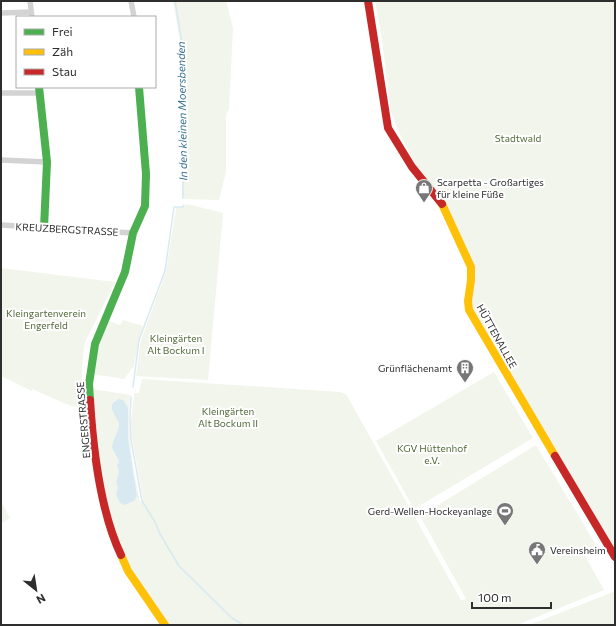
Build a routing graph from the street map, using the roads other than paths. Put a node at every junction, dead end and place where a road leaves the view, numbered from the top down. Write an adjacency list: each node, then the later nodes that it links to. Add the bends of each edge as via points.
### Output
1 (30, 1): 5 (street)
2 (131, 1): 6 (street)
3 (368, 1): 15 (street, HÜTTENALLEE, via 388,128 412,167 442,204 471,267 469,310)
4 (1, 12): 5 (street)
5 (31, 14)
6 (134, 16)
7 (139, 88): 14 (street, ENGERSTRASSE, via 146,174 145,206)
8 (39, 90): 9 (street); 11 (street)
9 (1, 93)
10 (1, 160): 11 (street)
11 (47, 162): 13 (street)
12 (1, 225): 13 (street, KREUZBERGSTRASSE)
13 (44, 228): 14 (street, KREUZBERGSTRASSE)
14 (133, 233): 16 (street, ENGERSTRASSE, via 125,272 95,344 89,377 90,409 100,483 116,545 128,571)
15 (615, 558)
16 (164, 625)

